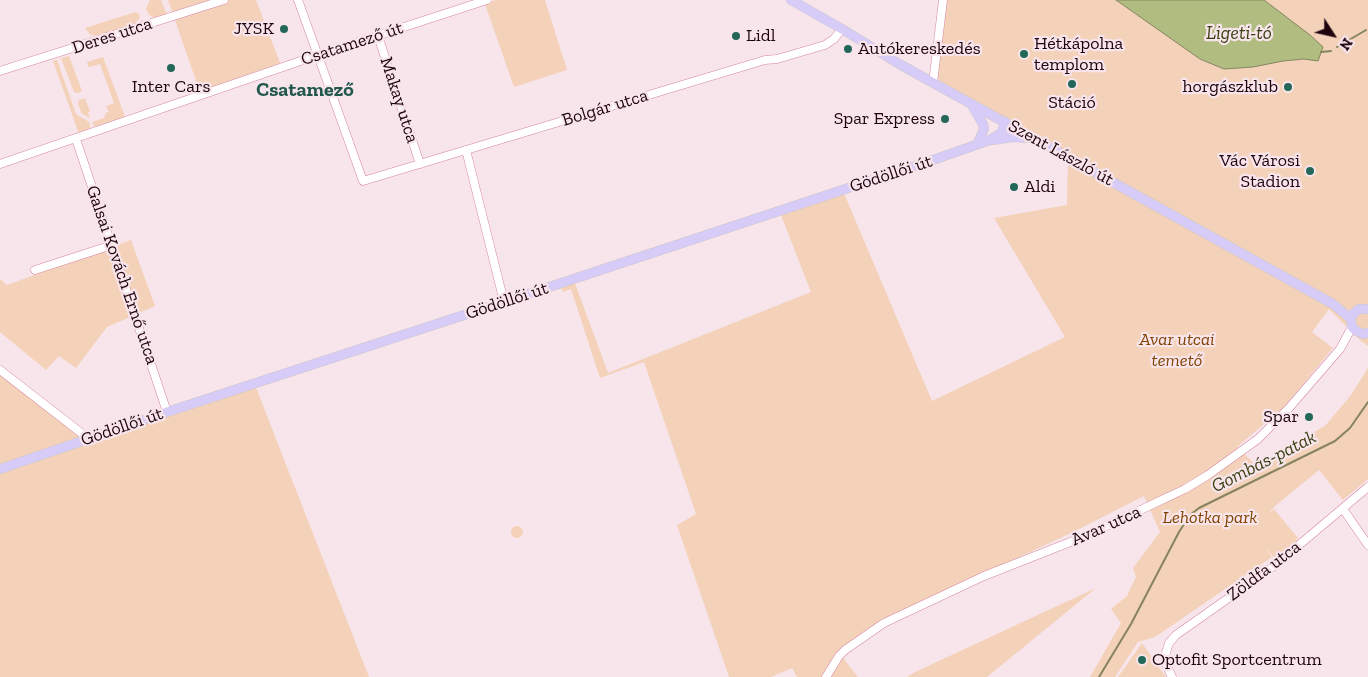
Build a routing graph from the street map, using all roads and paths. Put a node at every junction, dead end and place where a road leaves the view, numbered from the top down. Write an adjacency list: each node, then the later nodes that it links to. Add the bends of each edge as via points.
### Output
1 (224, 0): 9 (street, Deres utca)
2 (298, 0): 8 (street)
3 (487, 0): 7 (street, Csatamező út)
4 (791, 0): 6 (main road, Szent László út)
5 (943, 0): 10 (street)
6 (842, 29): 10 (main road, Szent László út); 17 (street, Bolgár utca, via 825,45)
7 (378, 36): 8 (street, Csatamező út); 19 (street, Makay utca)
8 (318, 55): 13 (street, Csatamező út); 19 (street, Bolgár utca, via 363,181)
9 (0, 71)
10 (933, 84): 11 (main road, Szent László út)
11 (972, 104): 12 (main road, Szent László út); 16 (main road, via 984,129)
12 (1006, 122): 14 (main road, Szent László út); 15 (main road, via 1001,133)
13 (76, 139): 18 (street, Csatamező út); 20 (street, Galsai Kovách Ernő utca)
14 (1034, 139): 15 (main road, Gödöllői út); 24 (main road, Szent László út, via 1333,304)
15 (990, 140): 16 (main road, Gödöllői út)
16 (978, 143): 22 (main road, Gödöllői út)
17 (466, 150): 19 (street, Bolgár utca); 22 (street)
18 (0, 164)
19 (420, 164)
20 (112, 246): 21 (street); 26 (street, Galsai Kovách Ernő utca)
21 (35, 270)
22 (504, 302): 26 (main road, Gödöllői út)
23 (1368, 309): 24 (main road, via 1363,308)
24 (1357, 325): 32 (street, Avar utca, via 1324,369 1273,424 1258,439 1208,475 1129,516 984,576 884,623 845,650)
25 (0, 370): 27 (street)
26 (167, 412): 27 (main road, Gödöllői út)
27 (88, 439): 28 (main road, Gödöllői út)
28 (0, 469)
29 (1368, 487): 30 (street, Zöldfa utca)
30 (1343, 510): 31 (street); 33 (street, Zöldfa utca, via 1274,566 1176,635 1165,656)
31 (1368, 546)
32 (826, 677)
33 (1172, 677)

